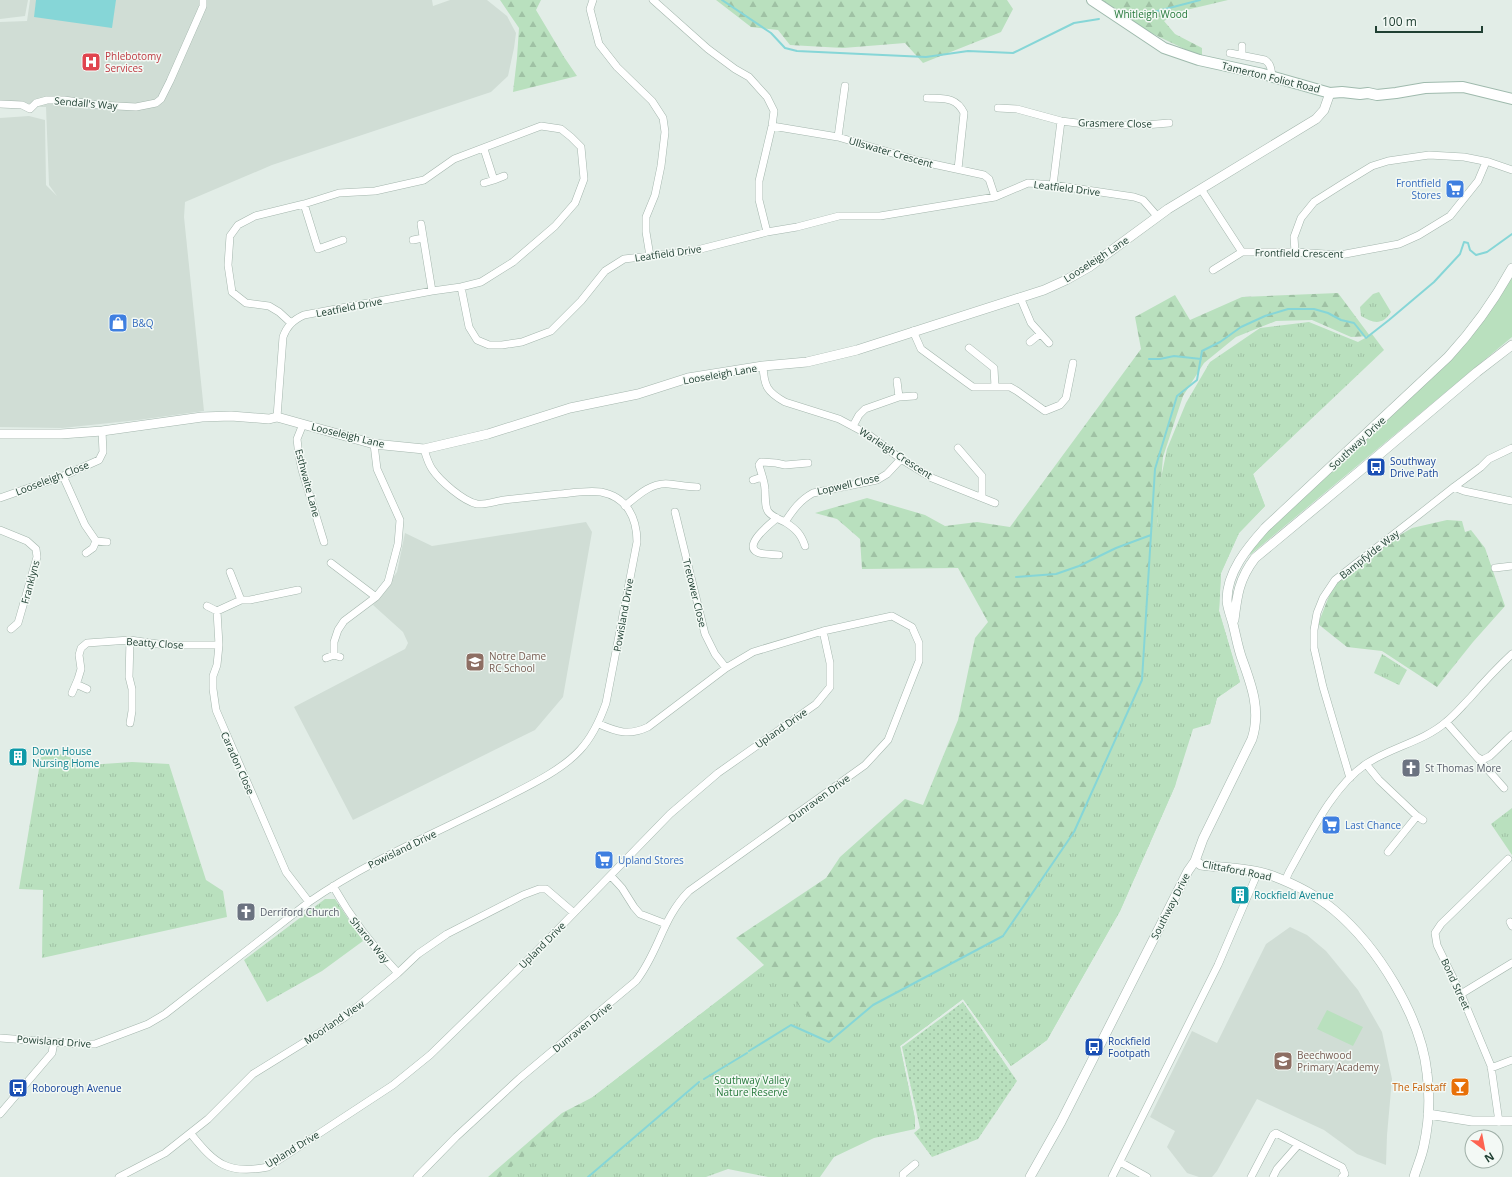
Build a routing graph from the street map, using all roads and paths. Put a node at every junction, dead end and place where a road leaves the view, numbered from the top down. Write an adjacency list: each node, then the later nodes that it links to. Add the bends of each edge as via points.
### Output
1 (203, 0): 13 (street, Sendall's Way, via 203,6 170,81 161,99 156,103 136,107 98,106 47,100 36,103 30,109 22,105)
2 (593, 0): 38 (street, via 590,10 599,44 616,67 652,101 663,118 665,132 661,166 655,195 646,218)
3 (653, 0): 17 (street, via 708,49 749,77 767,96 774,111)
4 (1092, 0): 8 (main road, Tamerton Foliot Road, via 1164,48 1199,60)
5 (1242, 46): 7 (street)
6 (1230, 53): 7 (street)
7 (1242, 55): 8 (street, via 1268,62)
8 (1272, 76): 10 (main road, Tamerton Foliot Road)
9 (845, 86): 18 (street)
10 (1330, 92): 12 (main road, Tamerton Foliot Road, via 1377,95 1425,88 1463,88); 27 (street, Looseleigh Lane, via 1324,110 1316,119)
11 (927, 98): 21 (street, via 951,100 960,106 964,113)
12 (1512, 99)
13 (0, 104)
14 (998, 108): 15 (street, Grasmere Close, via 1017,109)
15 (1061, 121): 16 (street, Grasmere Close, via 1093,125); 26 (street)
16 (1169, 123)
17 (772, 126): 18 (street, Ullswater Crescent); 32 (street, via 759,182 759,200)
18 (838, 137): 21 (street, Ullswater Crescent, via 919,161)
19 (484, 149): 24 (street); 29 (street, via 454,159 424,180 375,191 339,193); 41 (street, via 541,126 561,129 581,147 584,179 575,203 537,242 513,262 481,282)
20 (1486, 162): 22 (street); 37 (street, Frontfield Crescent, via 1478,181 1450,216 1419,235 1399,244 1340,255); 37 (street, via 1464,157 1429,155 1372,166 1314,202 1301,218 1294,237)
21 (958, 169): 28 (street, Ullswater Crescent, via 984,175 989,179)
22 (1512, 170)
23 (504, 176): 24 (street)
24 (494, 180): 25 (street)
25 (484, 184)
26 (1053, 185): 28 (street, Leatfield Drive, via 1028,183); 30 (street, Leatfield Drive, via 1134,197 1143,200)
27 (1201, 189): 30 (street, Looseleigh Lane); 36 (street, Frontfield Crescent)
28 (995, 197): 32 (street, Leatfield Drive, via 880,216 838,216)
29 (304, 204): 34 (street, via 318,248); 44 (street, via 255,216 238,225 230,236 228,265 232,292 246,304 269,306)
30 (1157, 216): 43 (street, Looseleigh Lane, via 1089,267 1044,290)
31 (421, 224): 33 (street)
32 (767, 232): 38 (street, Leatfield Drive, via 693,251)
33 (423, 238): 35 (street); 42 (street)
34 (343, 240)
35 (413, 240)
36 (1242, 252): 37 (street, Frontfield Crescent); 40 (street, Frontfield Crescent)
37 (1295, 252)
38 (650, 256): 41 (street, Leatfield Drive, via 624,259 605,271 581,301 551,331 522,342 489,346 477,340 469,327)
39 (1512, 268): 99 (street, Southway Drive, via 1489,306 1448,357 1252,543 1236,565 1228,589 1226,601)
40 (1213, 270)
41 (461, 287): 42 (street, Leatfield Drive)
42 (432, 291): 44 (street, Leatfield Drive, via 304,315)
43 (1020, 297): 45 (street, Looseleigh Lane); 46 (street, via 1031,323)
44 (291, 323): 59 (street, via 283,336)
45 (913, 331): 52 (street, Looseleigh Lane, via 826,358); 56 (street, via 921,349 973,387)
46 (1040, 334): 47 (street); 48 (street)
47 (1030, 342)
48 (1049, 343)
49 (1512, 345): 99 (street, Southway Drive, via 1255,558 1243,575)
50 (969, 348): 56 (street, via 994,368)
51 (1073, 363): 53 (street)
52 (763, 366): 61 (street, Warleigh Crescent, via 764,381 770,393 777,398); 67 (street, Looseleigh Lane, via 688,378 638,394 570,408 488,434)
53 (1072, 371): 54 (street); 56 (street, via 1066,398 1060,405 1045,411 1017,390 1010,387)
54 (1080, 372)
55 (896, 381): 58 (street)
56 (995, 387)
57 (914, 396): 58 (street)
58 (899, 397): 61 (street, via 865,410)
59 (277, 417): 60 (street, Looseleigh Lane); 62 (street, Looseleigh Lane, via 202,417)
60 (303, 424): 64 (street, Looseleigh Lane); 86 (street, Esthwaite Lane, via 297,439 299,456)
61 (853, 426): 68 (street, Warleigh Crescent)
62 (102, 431): 63 (street, Looseleigh Lane); 70 (street, Looseleigh Close, via 103,452 99,460)
63 (0, 434)
64 (374, 444): 67 (street, Looseleigh Lane); 95 (street, via 377,469 400,520 398,544 388,582)
65 (958, 448): 75 (street, via 982,476)
66 (1511, 448): 74 (street, Bampfylde Way, via 1489,459)
67 (424, 449): 79 (street, Powisland Drive, via 436,475 463,498 478,504 528,497 601,492)
68 (901, 459): 75 (street, Warleigh Crescent, via 932,478); 82 (street, Lopwell Close, via 887,474 877,480 812,493 798,504)
69 (808, 463): 71 (street, via 791,465 761,462 758,465)
70 (63, 476): 76 (street, Looseleigh Close); 84 (street, via 85,525)
71 (762, 477): 72 (street); 81 (street, via 765,506)
72 (753, 480)
73 (697, 487): 79 (street, via 668,484 652,486)
74 (1454, 487): 77 (street); 116 (street, Bampfylde Way, via 1335,580 1317,613 1314,648)
75 (982, 497): 78 (street, Warleigh Crescent)
76 (0, 498)
77 (1512, 501)
78 (995, 503)
79 (625, 506): 112 (street, Powisland Drive, via 635,523 637,542 606,703)
80 (675, 512): 106 (street, Tretower Close, via 705,634 715,654)
81 (777, 518): 82 (street); 89 (street, via 760,534 753,548 759,553)
82 (785, 522): 87 (street, via 795,528)
83 (0, 530): 100 (street, Franklyns, via 27,541 36,549 37,557 18,623)
84 (96, 542): 85 (street); 88 (street)
85 (107, 542)
86 (324, 542)
87 (805, 546)
88 (86, 553)
89 (779, 555)
90 (331, 563): 95 (street)
91 (1512, 566): 92 (street)
92 (1495, 568)
93 (230, 572): 96 (street)
94 (298, 590): 96 (street)
95 (376, 597): 105 (street, via 344,621 334,642 337,656)
96 (241, 600): 98 (street)
97 (206, 606): 98 (street)
98 (217, 611): 103 (street, Caradon Close)
99 (1233, 625): 120 (street, Southway Drive, via 1253,689 1255,727 1246,752 1203,839)
100 (11, 629)
101 (823, 631): 106 (street, Dunraven Drive, via 753,652); 124 (street, Upland Drive, via 830,663 830,687 816,704 695,792 659,825); 129 (street, Dunraven Drive, via 892,616 912,627 919,643 919,661 888,740 865,765 689,891 673,910)
102 (130, 640): 103 (street, Beatty Close, via 165,645); 107 (street, Beatty Close, via 87,643 79,655 80,669); 111 (street)
103 (219, 645): 127 (street, Caradon Close, via 213,676 216,710 286,872)
104 (1512, 654): 110 (street)
105 (326, 658)
106 (726, 668): 112 (street, Dunraven Drive, via 648,727 637,732 626,733)
107 (76, 684): 108 (street); 109 (street, Beatty Close)
108 (87, 689)
109 (72, 693)
110 (1446, 722): 114 (street); 115 (street, via 1419,739)
111 (130, 723)
112 (599, 724): 126 (street, Powisland Drive, via 580,751 543,777)
113 (1512, 734): 114 (street, via 1487,758 1482,760)
114 (1476, 756): 117 (street)
115 (1366, 764): 116 (street); 118 (street, via 1379,780 1420,818)
116 (1350, 778): 125 (street, via 1325,808)
117 (1504, 788)
118 (1388, 852)
119 (1508, 859): 121 (street, Bond Street)
120 (1195, 861): 122 (street, Clittaford Road, via 1201,865); 148 (street, Southway Drive)
121 (1498, 869): 123 (street); 132 (street, Bond Street, via 1441,924 1435,933 1437,944)
122 (1258, 872): 125 (street, Clittaford Road); 143 (street, via 1218,965)
123 (1503, 875)
124 (611, 876): 128 (street, Upland Drive); 129 (street, via 640,914)
125 (1285, 881): 138 (street, Clittaford Road, via 1315,896 1352,926 1388,974 1411,1015 1422,1050 1427,1072)
126 (333, 886): 127 (street, Powisland Drive); 131 (street, Sharon Way, via 367,939)
127 (309, 902): 134 (street, Powisland Drive, via 165,1014 148,1024 95,1044)
128 (574, 913): 131 (street, Moorland View, via 546,889 539,889 447,934 418,954); 141 (street, Upland Drive, via 430,1056 393,1085 268,1167 240,1170 226,1166 203,1150)
129 (666, 924): 146 (street, Dunraven Drive, via 646,969 636,982 520,1078)
130 (1512, 963): 132 (street)
131 (398, 973): 141 (street, Moorland View, via 345,1017 253,1074)
132 (1461, 994): 136 (street, Bond Street)
133 (0, 1038): 134 (street, Powisland Drive)
134 (54, 1042): 137 (street, via 52,1053)
135 (1512, 1060): 136 (street)
136 (1491, 1068): 140 (street, Bond Street)
137 (0, 1114)
138 (1428, 1114): 140 (street, via 1472,1121); 154 (street, Clittaford Road, via 1424,1145)
139 (1512, 1121): 140 (street)
140 (1499, 1122)
141 (191, 1134): 145 (street, Moorland View, via 165,1153)
142 (1298, 1144): 151 (street, via 1276,1133 1273,1135); 152 (street, via 1277,1169); 153 (street, via 1342,1167 1345,1174)
143 (1120, 1162): 149 (street); 150 (street)
144 (915, 1164): 147 (street)
145 (119, 1177)
146 (417, 1177)
147 (903, 1177)
148 (1030, 1177)
149 (1112, 1177)
150 (1147, 1177)
151 (1252, 1177)
152 (1274, 1177)
153 (1342, 1177)
154 (1414, 1177)

